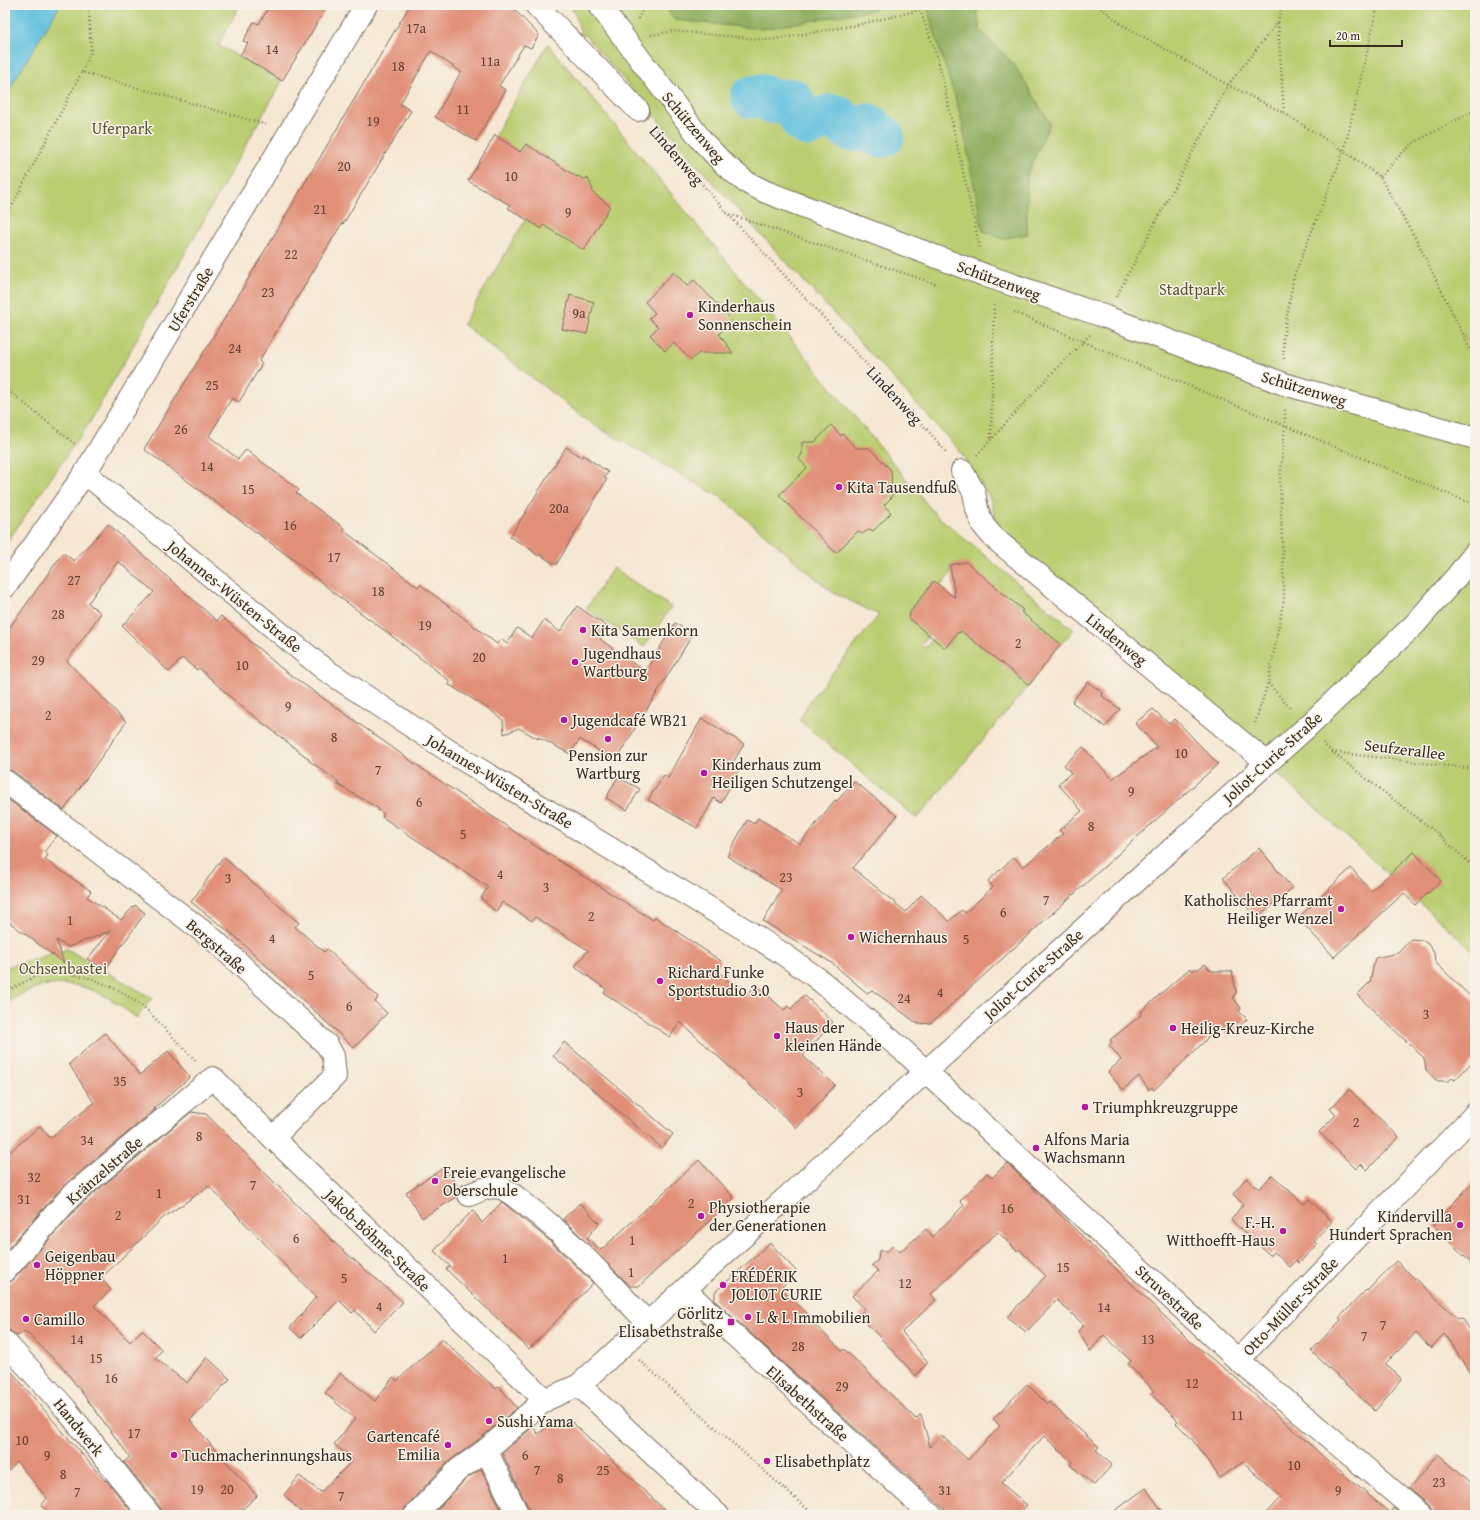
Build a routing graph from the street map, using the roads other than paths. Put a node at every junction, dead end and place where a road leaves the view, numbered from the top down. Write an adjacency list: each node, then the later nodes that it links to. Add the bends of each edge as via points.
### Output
1 (366, 5): 6 (street, Uferstraße)
2 (536, 5): 4 (street, Lindenweg)
3 (599, 5): 5 (street, Schützenweg, via 703,142 746,182 766,192 1284,384)
4 (638, 110)
5 (1475, 438)
6 (89, 466): 9 (street, Uferstraße); 12 (street, Johannes-Wüsten-Straße, via 324,669 452,753 783,954 817,978)
7 (962, 471): 10 (street, Lindenweg, via 974,492 983,524 994,538)
8 (1475, 553): 10 (street, Joliot-Curie-Straße, via 1415,624 1308,726)
9 (5, 587)
10 (1266, 762): 12 (street, Joliot-Curie-Straße)
11 (5, 781): 15 (street, Bergstraße, via 213,939 327,1045 333,1056 334,1076)
12 (927, 1070): 18 (street, Joliot-Curie-Straße); 21 (street, Struvestraße)
13 (213, 1078): 15 (street, Jakob-Böhme-Straße); 17 (street, Kränzelstraße, via 71,1196)
14 (1475, 1114): 21 (street, Otto-Müller-Straße)
15 (272, 1138): 23 (street, Jakob-Böhme-Straße)
16 (469, 1195): 19 (street, via 487,1187 508,1191 539,1214 570,1243)
17 (5, 1271)
18 (685, 1290): 19 (street, Joliot-Curie-Straße); 29 (street, Elisabethstraße)
19 (648, 1323): 22 (street, Joliot-Curie-Straße)
20 (5, 1342): 25 (street, Handwerk, via 65,1408)
21 (1238, 1360): 30 (street, Struvestraße)
22 (579, 1385): 23 (street, Joliot-Curie-Straße); 28 (street)
23 (545, 1400): 24 (street, Joliot-Curie-Straße)
24 (486, 1450): 26 (street, Joliot-Curie-Straße, via 458,1470); 27 (street)
25 (150, 1515)
26 (415, 1515)
27 (518, 1515)
28 (718, 1515)
29 (931, 1515)
30 (1421, 1515)

